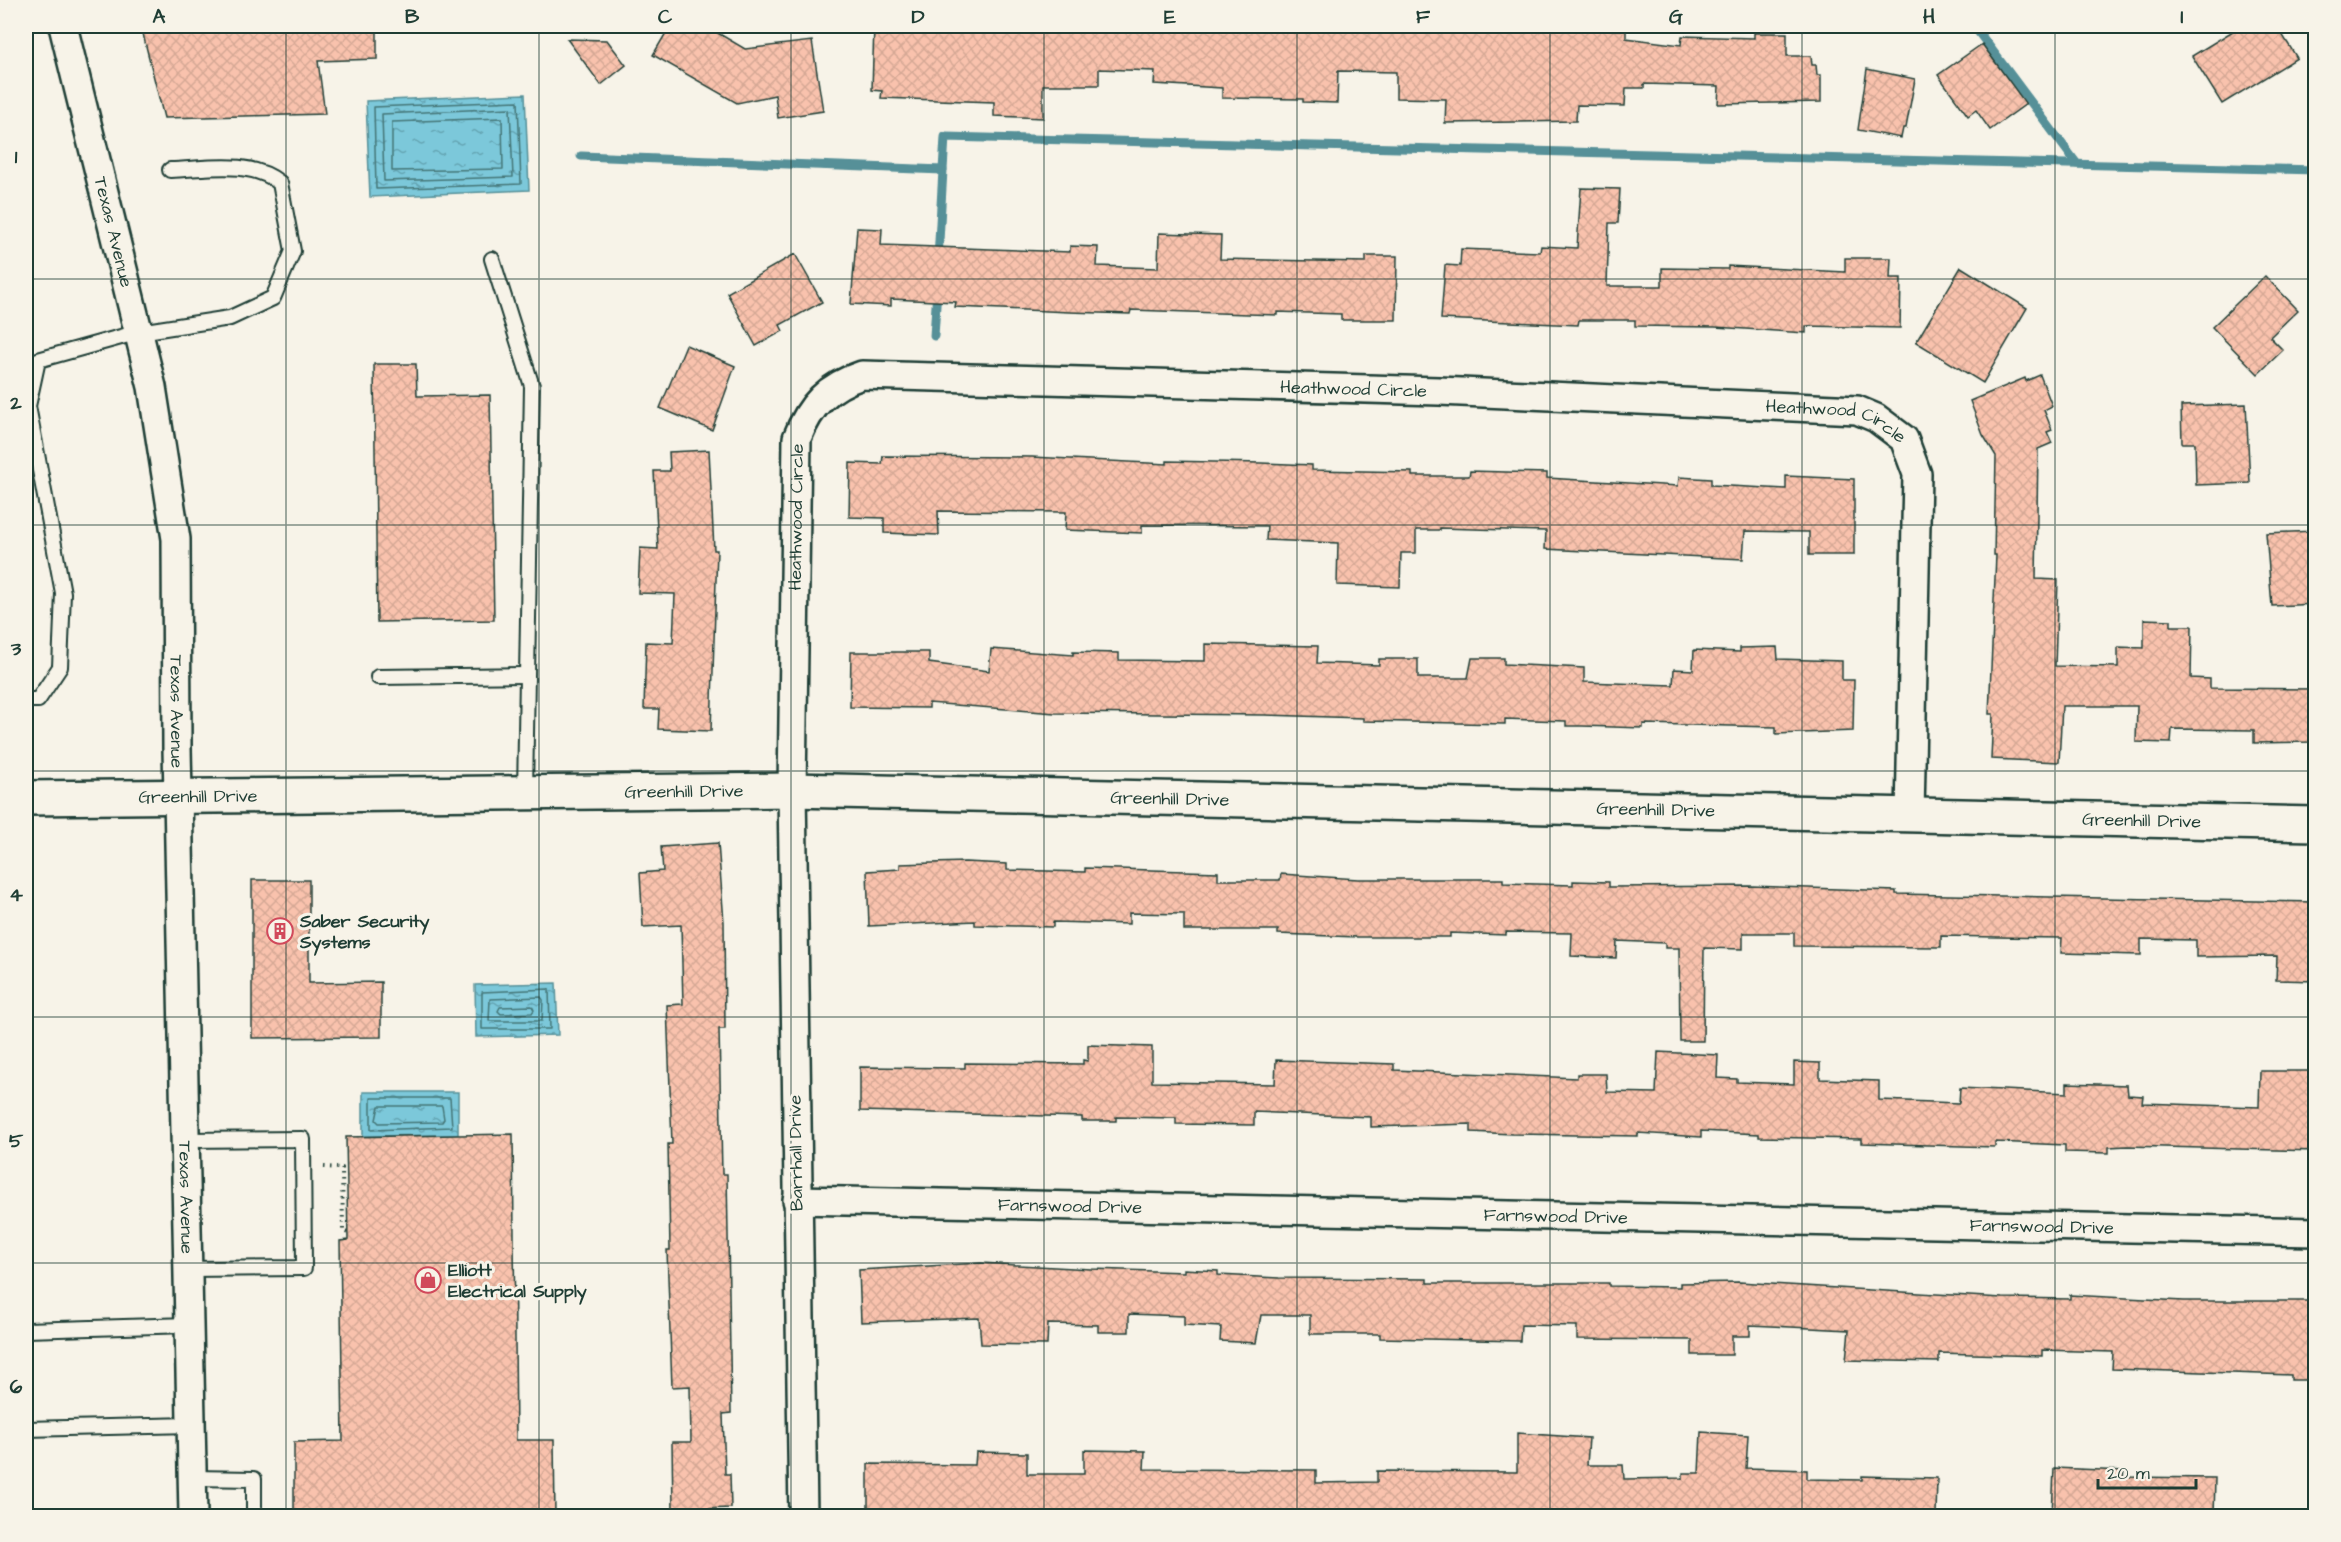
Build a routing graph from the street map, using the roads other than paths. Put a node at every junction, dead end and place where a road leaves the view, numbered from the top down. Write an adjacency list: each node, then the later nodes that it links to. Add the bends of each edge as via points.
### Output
1 (63, 26): 4 (street, Texas Avenue)
2 (170, 170): 4 (lane, via 254,168 269,174 280,183 293,251 273,298 230,318)
3 (492, 259): 5 (lane, via 532,386)
4 (139, 332): 7 (lane, via 38,360 28,406 63,593 60,667 38,700); 10 (street, Texas Avenue, via 152,387 176,539)
5 (527, 675): 6 (lane); 9 (lane)
6 (378, 677)
7 (26, 700)
8 (792, 790): 9 (street, Greenhill Drive); 12 (street, Greenhill Drive); 12 (street, Heathwood Circle, via 797,438 807,414 823,394 862,375 1439,391 1857,410 1876,418 1904,439 1917,474); 15 (street, Barrhall Drive)
9 (525, 795): 10 (street, Greenhill Drive)
10 (180, 796): 11 (street, Greenhill Drive); 14 (street, Texas Avenue)
11 (26, 798)
12 (1910, 815): 13 (street, Greenhill Drive)
13 (2316, 824)
14 (186, 1140): 17 (street, Texas Avenue); 17 (lane, via 303,1138 304,1268)
15 (797, 1200): 16 (street, Farnswood Drive); 25 (street, Barrhall Drive)
16 (2316, 1232)
17 (188, 1269): 18 (street, Texas Avenue)
18 (189, 1325): 19 (lane); 20 (street, Texas Avenue)
19 (26, 1330)
20 (191, 1425): 21 (lane); 22 (street, Texas Avenue)
21 (26, 1429)
22 (192, 1478): 23 (street, Texas Avenue); 24 (lane, via 254,1479)
23 (193, 1516)
24 (254, 1516)
25 (802, 1516)

